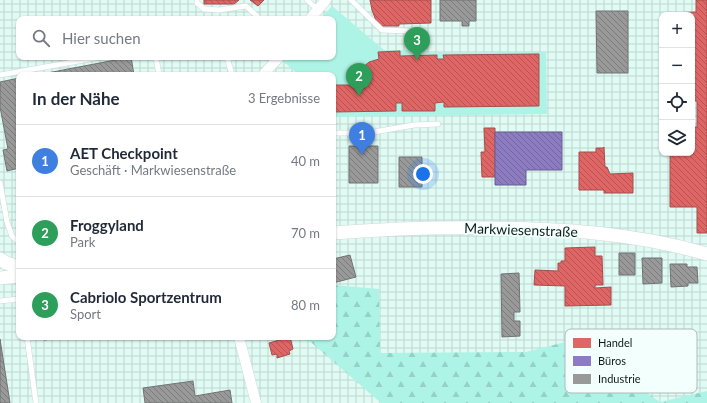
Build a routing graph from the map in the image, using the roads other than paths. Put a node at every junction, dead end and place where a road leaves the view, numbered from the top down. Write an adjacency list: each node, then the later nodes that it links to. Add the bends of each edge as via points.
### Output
1 (197, 0): 6 (lane, via 204,9 220,10 246,6)
2 (307, 0): 5 (lane)
3 (326, 0): 5 (street)
4 (351, 0): 8 (lane, via 382,30)
5 (318, 10): 7 (street)
6 (257, 16)
7 (313, 16)
8 (408, 31)
9 (84, 60): 14 (lane)
10 (156, 60): 15 (lane)
11 (228, 60): 16 (lane)
12 (276, 60): 17 (street)
13 (16, 72): 18 (lane)
14 (17, 72)
15 (158, 72)
16 (231, 72)
17 (266, 72)
18 (0, 75)
19 (438, 124): 20 (lane, via 414,125 368,133)
20 (336, 133)
21 (0, 183): 23 (lane, via 6,222)
22 (336, 233): 24 (street, Markwiesenstraße, via 459,228 553,230 639,238)
23 (16, 239)
24 (707, 254)
25 (0, 259): 26 (street)
26 (16, 266)
27 (16, 276): 28 (street)
28 (0, 278)
29 (16, 299): 30 (lane)
30 (0, 301)
31 (26, 340): 33 (lane)
32 (240, 340): 34 (street)
33 (36, 403)
34 (256, 403)

